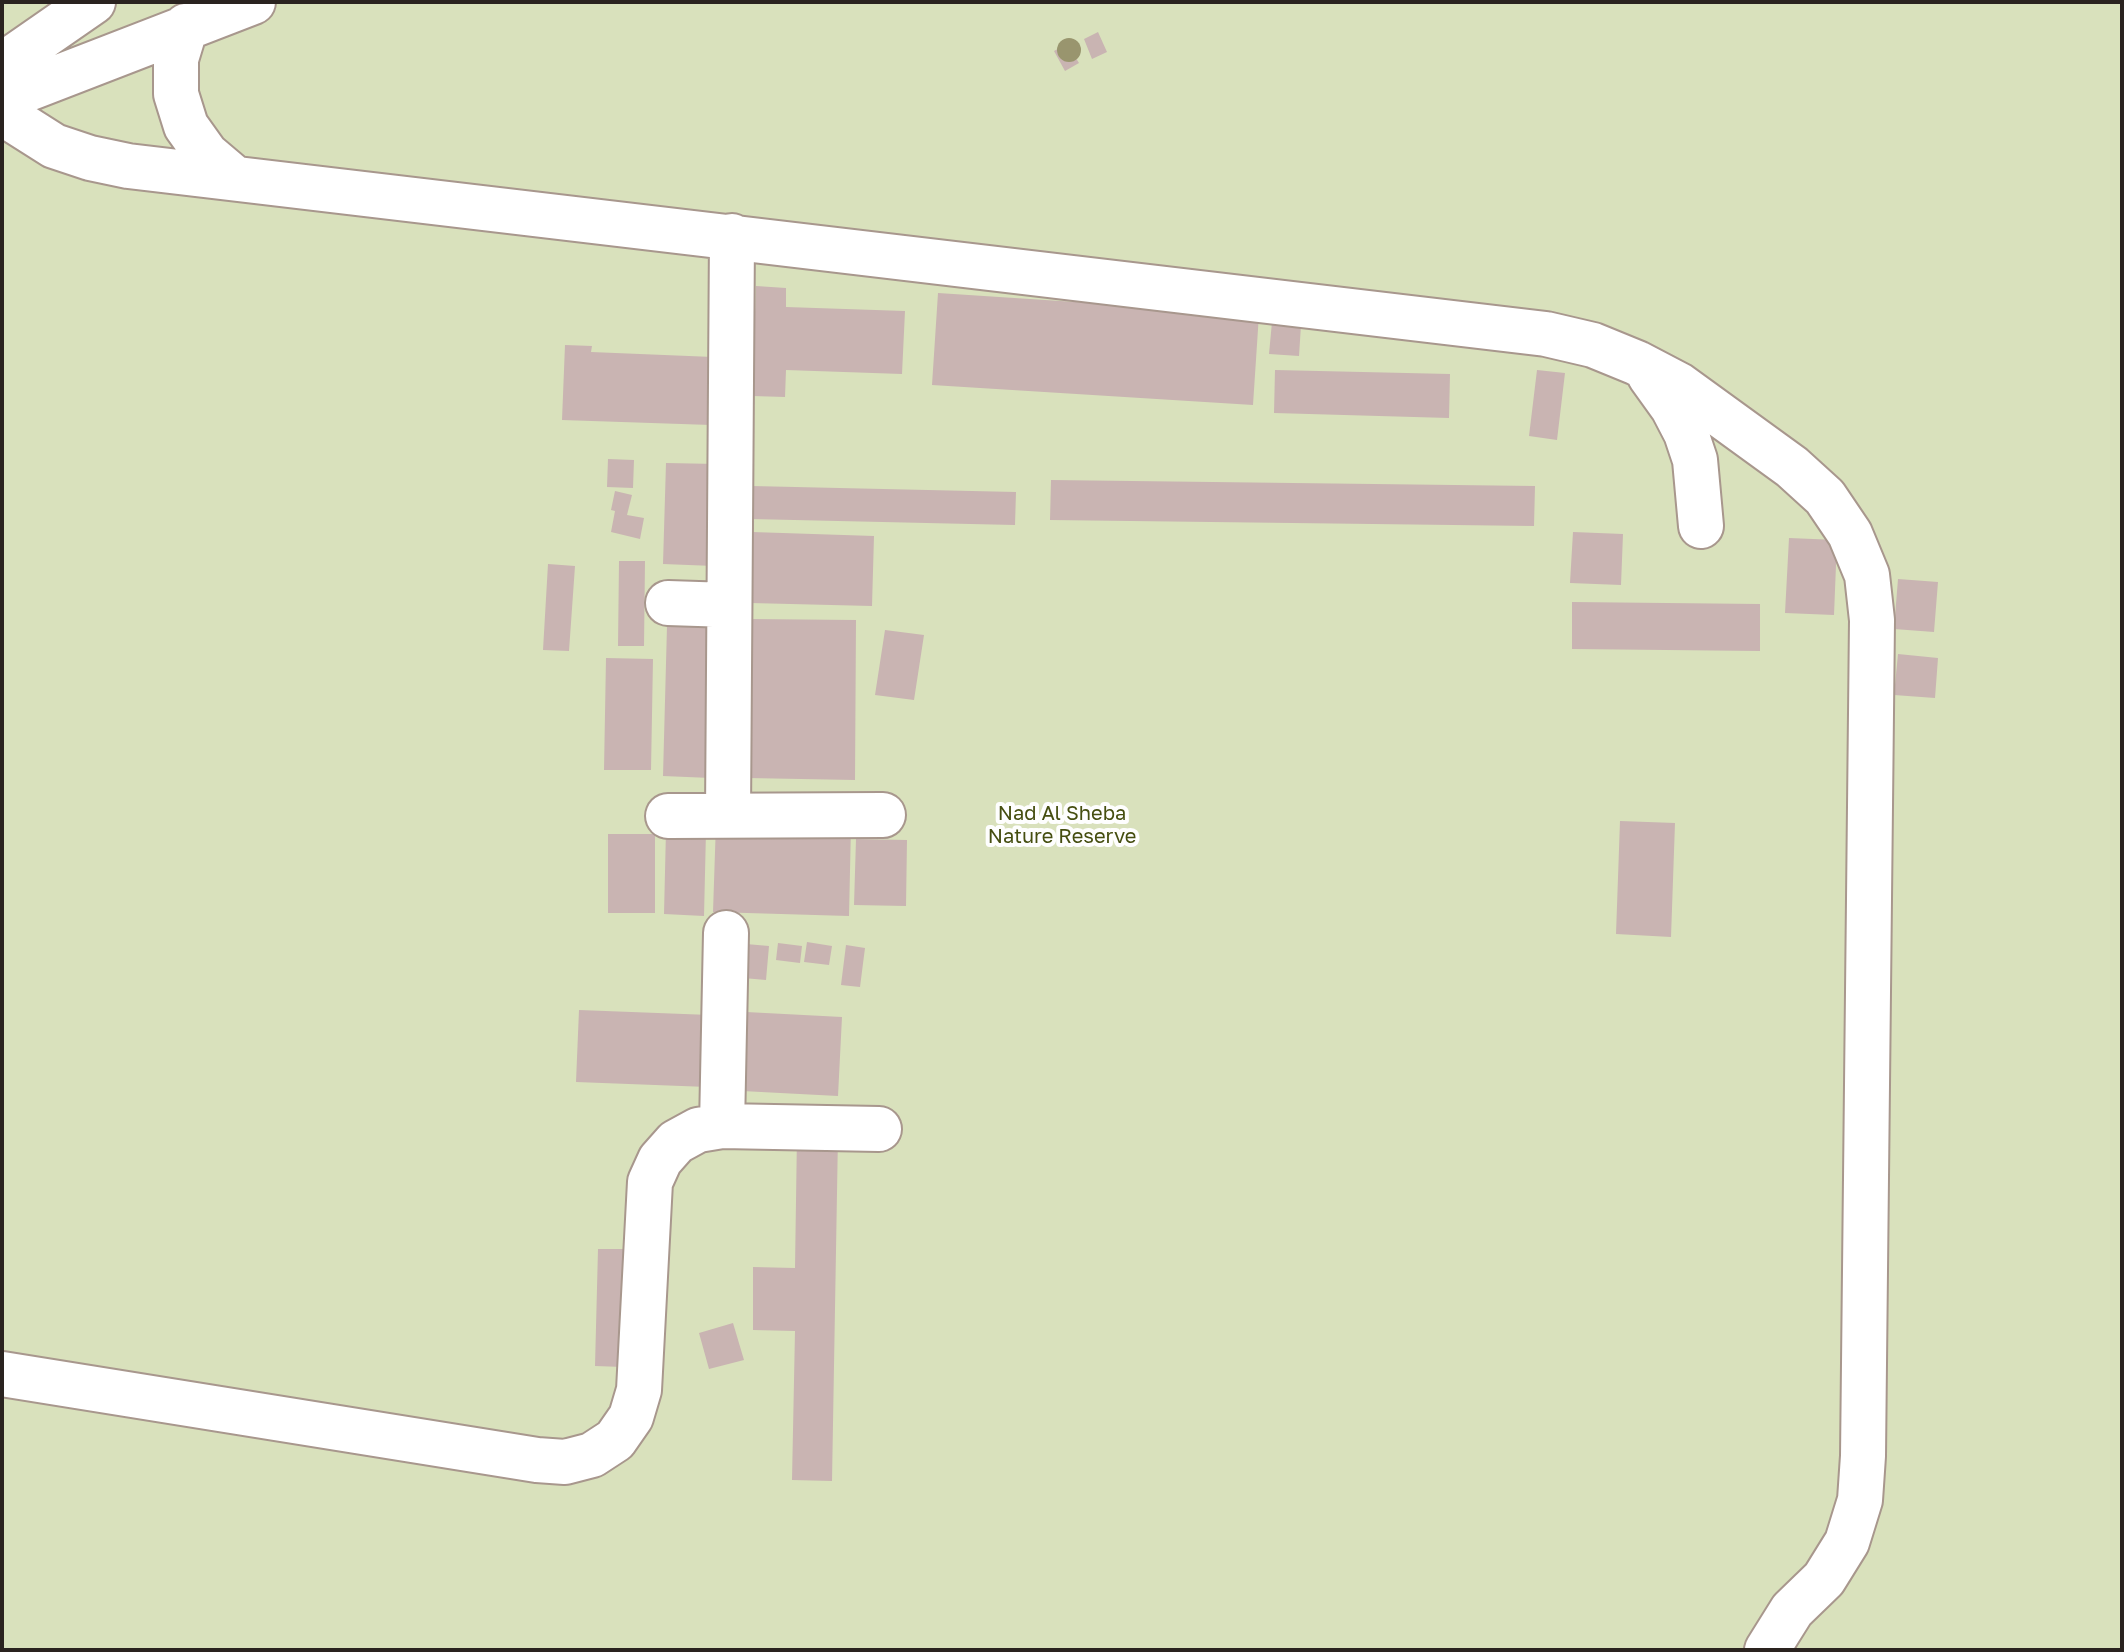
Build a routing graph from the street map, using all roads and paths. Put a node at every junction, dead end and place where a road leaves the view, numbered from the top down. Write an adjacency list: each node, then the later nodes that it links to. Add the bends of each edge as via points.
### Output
1 (93, 2): 4 (lane)
2 (253, 2): 3 (lane)
3 (186, 26): 5 (lane); 7 (lane, via 176,59 176,94 186,126 206,154)
4 (2, 65)
5 (2, 99)
6 (2, 113): 7 (lane, via 54,146 90,158)
7 (232, 176): 8 (lane)
8 (732, 236): 9 (lane, via 1546,334); 12 (lane)
9 (1637, 363): 10 (lane, via 1657,384 1686,433 1695,460); 20 (lane, via 1679,385 1825,497 1850,534 1867,575 1872,620 1860,1500 1847,1542)
10 (1701, 526)
11 (668, 603): 12 (lane)
12 (729, 605): 13 (lane)
13 (728, 814): 14 (lane); 15 (lane)
14 (883, 815)
15 (668, 816)
16 (726, 933): 17 (lane)
17 (722, 1126): 18 (lane); 19 (lane, via 698,1130 676,1142 650,1182 639,1390 631,1417 615,1440 592,1455 565,1462 537,1460)
18 (879, 1129)
19 (2, 1374)
20 (1767, 1650)

